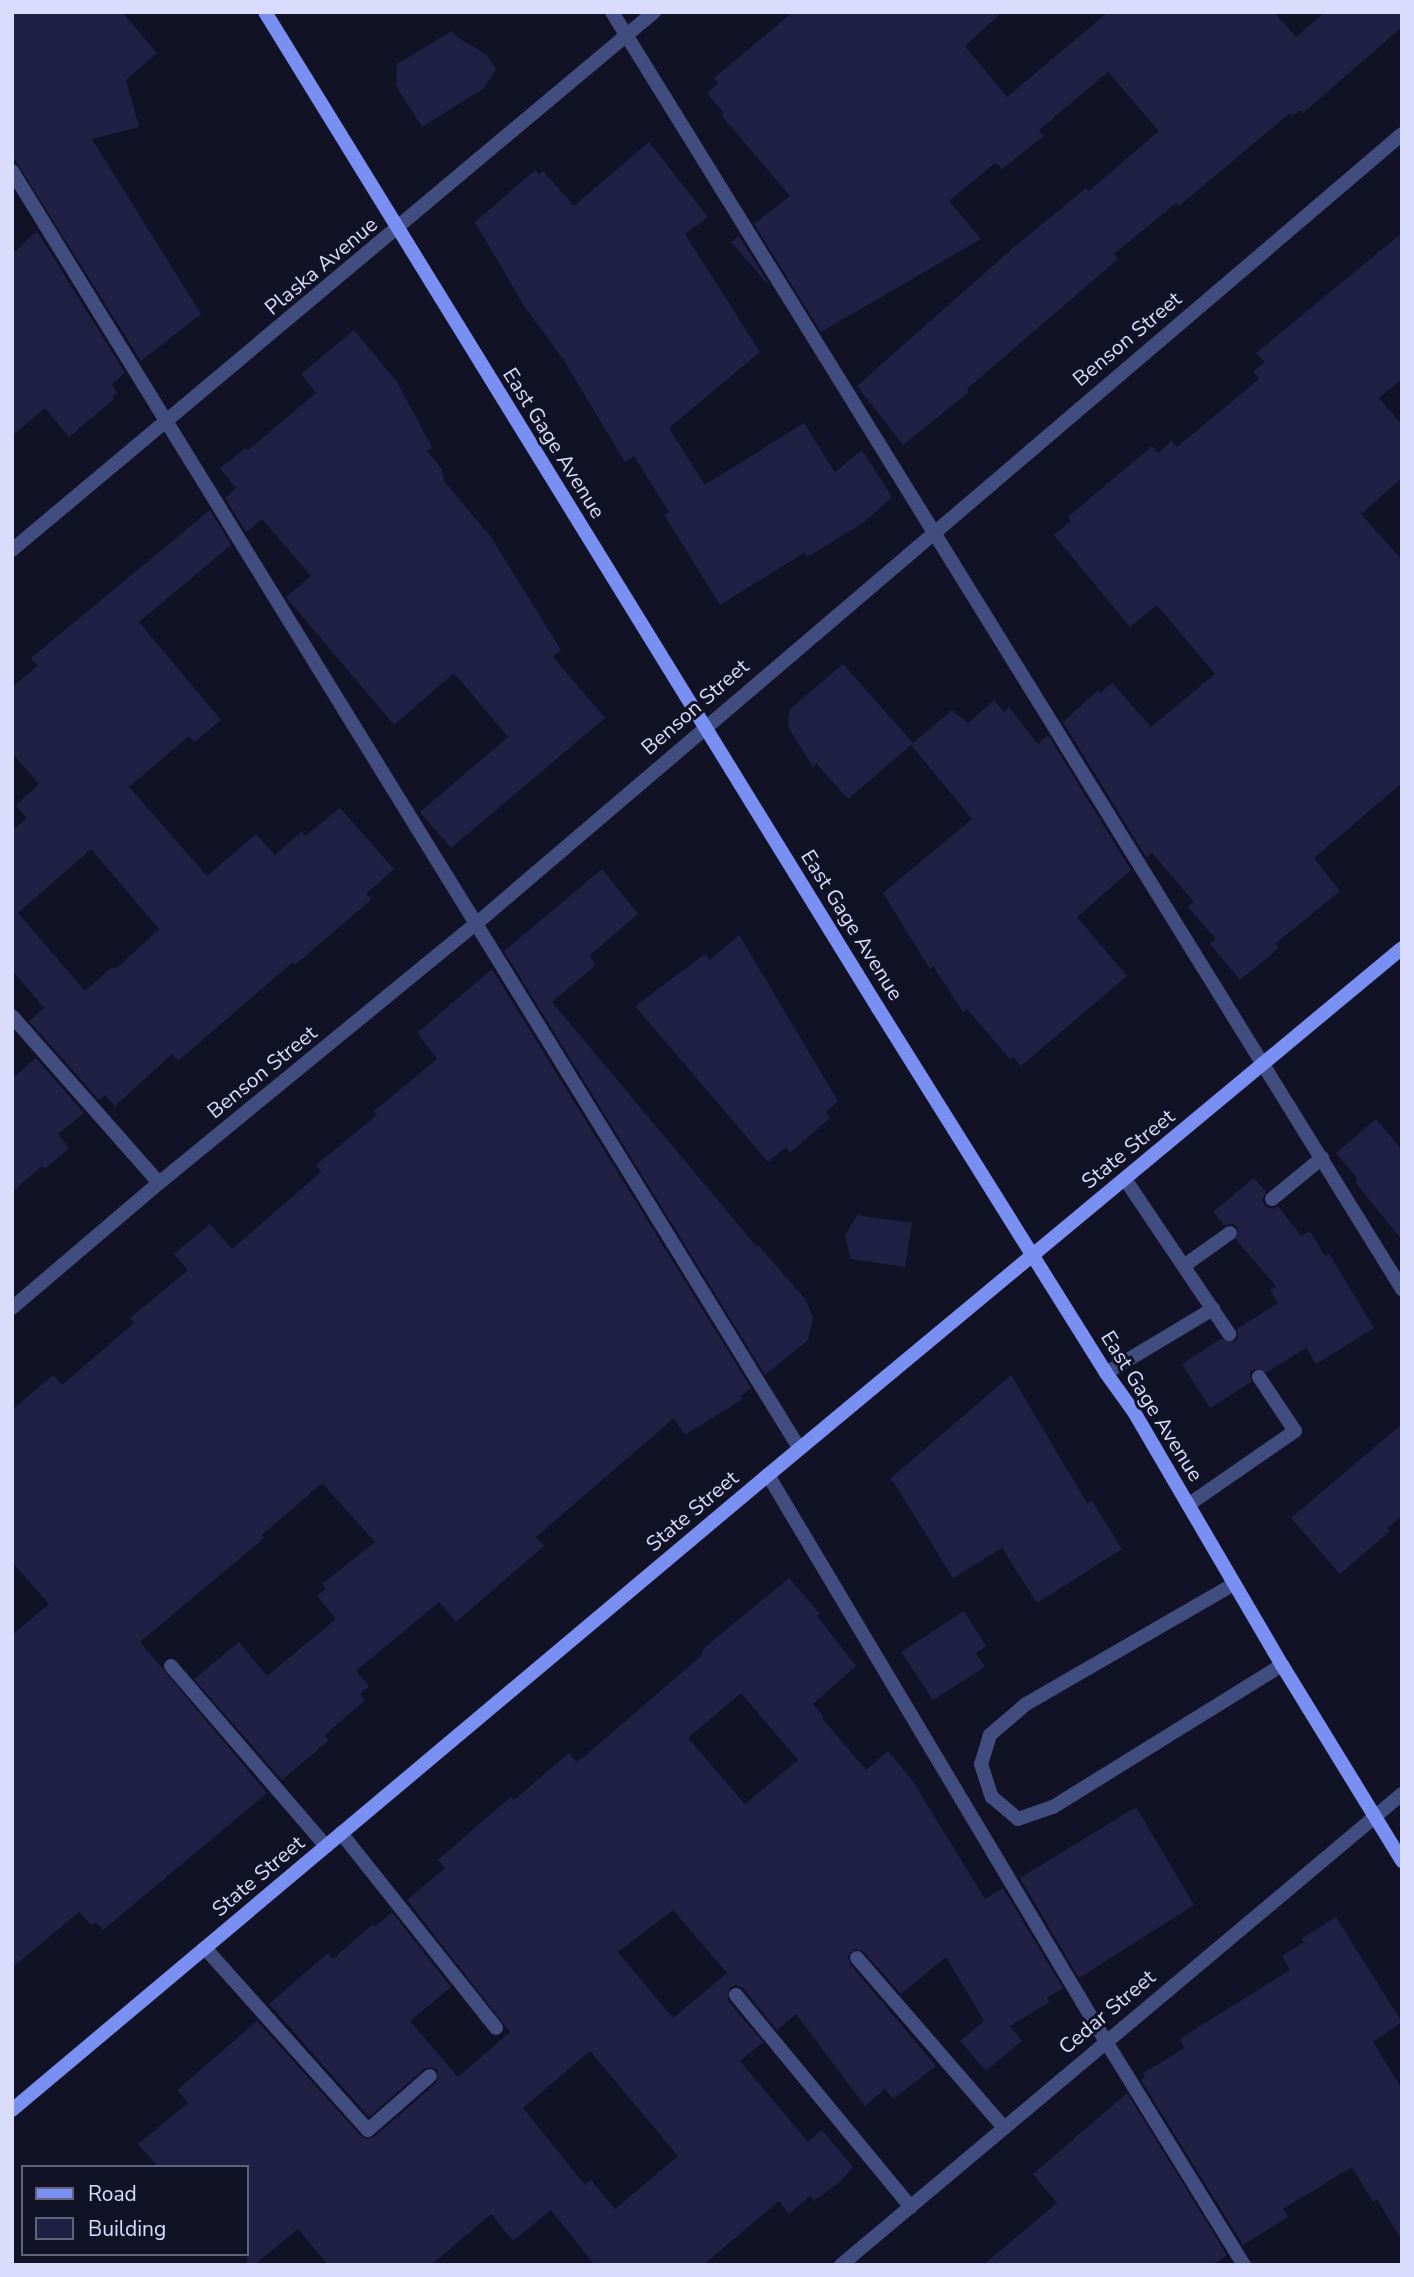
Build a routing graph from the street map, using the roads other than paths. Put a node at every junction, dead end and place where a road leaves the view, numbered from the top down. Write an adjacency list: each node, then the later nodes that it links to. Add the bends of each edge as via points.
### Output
1 (265, 12): 7 (main road, East Gage Avenue)
2 (612, 12): 4 (street)
3 (654, 12): 4 (street, Plaska Avenue)
4 (626, 36): 7 (street, Plaska Avenue); 9 (street)
5 (1402, 134): 9 (street, Benson Street)
6 (12, 171): 8 (street)
7 (397, 230): 8 (street, Plaska Avenue); 11 (main road, East Gage Avenue)
8 (166, 424): 10 (street, Plaska Avenue); 12 (street)
9 (933, 531): 11 (street, Benson Street); 15 (street)
10 (12, 550)
11 (704, 726): 12 (street, Benson Street); 21 (main road, East Gage Avenue)
12 (477, 923): 18 (street, Benson Street); 29 (street)
13 (1402, 948): 15 (main road, State Street)
14 (12, 1016): 18 (street)
15 (1265, 1065): 16 (street); 17 (main road, State Street)
16 (1322, 1158): 19 (street); 23 (street)
17 (1125, 1179): 21 (main road, State Street); 22 (street)
18 (159, 1183): 24 (street, Benson Street)
19 (1272, 1199)
20 (1230, 1233): 22 (street)
21 (1033, 1255): 27 (main road, East Gage Avenue); 29 (main road, State Street)
22 (1185, 1265): 25 (street)
23 (1402, 1289)
24 (12, 1308)
25 (1213, 1309): 26 (street); 27 (street)
26 (1229, 1334)
27 (1106, 1373): 31 (main road, East Gage Avenue)
28 (1259, 1377): 31 (street, via 1295,1431)
29 (799, 1448): 30 (main road, State Street)
30 (768, 1475): 37 (main road, State Street); 44 (street)
31 (1188, 1506): 32 (main road, East Gage Avenue)
32 (1234, 1584): 33 (main road, East Gage Avenue); 33 (street, via 1026,1704 990,1735 981,1764 992,1797 1018,1819 1053,1807)
33 (1282, 1665): 36 (main road, East Gage Avenue)
34 (171, 1666): 38 (street)
35 (1402, 1794): 36 (street, Cedar Street)
36 (1375, 1817): 39 (main road, East Gage Avenue); 44 (street, Cedar Street)
37 (341, 1833): 38 (main road, State Street); 43 (street)
38 (327, 1846): 40 (main road, State Street)
39 (1402, 1861)
40 (205, 1948): 45 (street, via 368,2130); 46 (main road, State Street)
41 (858, 1958): 47 (street)
42 (736, 1995): 48 (street)
43 (496, 2028)
44 (1105, 2040): 47 (street, Cedar Street); 50 (street)
45 (430, 2076)
46 (12, 2110)
47 (1003, 2128): 48 (street, Cedar Street)
48 (911, 2207): 49 (street, Cedar Street)
49 (841, 2265)
50 (1244, 2265)

